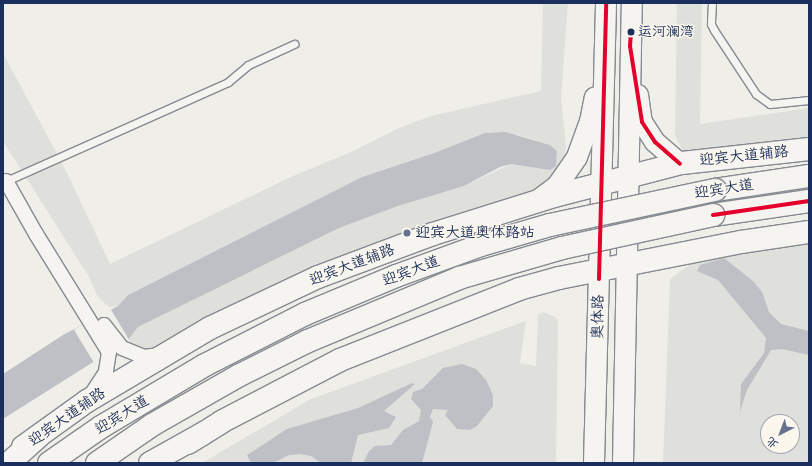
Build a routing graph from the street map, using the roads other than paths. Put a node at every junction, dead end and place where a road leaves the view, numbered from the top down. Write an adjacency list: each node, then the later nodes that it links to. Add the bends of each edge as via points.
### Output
1 (606, 3): 5 (main road, 奥体路)
2 (632, 3): 6 (main road, 奥体路)
3 (712, 3): 7 (lane, via 711,24 756,94 770,104)
4 (294, 44): 12 (lane, via 248,65 228,82)
5 (605, 46): 13 (main road, 奥体路); 14 (main road, via 590,122 577,157 557,186)
6 (630, 46): 9 (main road, via 642,122 655,142); 11 (main road, 奥体路)
7 (809, 100)
8 (809, 149): 9 (main road, 迎宾大道辅路)
9 (680, 164): 11 (main road, 迎宾大道辅路)
10 (809, 176): 25 (main road, 迎宾大道, bridge, via 715,190 595,214 481,245 396,276 305,314 205,365 101,428)
11 (628, 177): 13 (main road, 迎宾大道辅路); 17 (main road, 奥体路)
12 (5, 179): 19 (street, via 43,231 115,341 135,355 144,357); 20 (street, via 109,352 106,372)
13 (602, 184): 14 (main road, 迎宾大道辅路); 18 (main road, 奥体路)
14 (537, 201): 19 (main road, 迎宾大道辅路, via 432,234 318,277 210,328)
15 (809, 201): 26 (main road, 迎宾大道, bridge, via 713,215 592,241 458,278 308,340 152,425)
16 (809, 232): 17 (main road, via 741,242)
17 (626, 265): 18 (main road); 30 (main road, 奥体路)
18 (599, 270): 21 (main road, via 519,289 340,360 303,377); 29 (main road, 奥体路)
19 (164, 354): 20 (main road, 迎宾大道辅路)
20 (87, 401): 22 (main road, 迎宾大道辅路)
21 (204, 433): 27 (main road); 28 (main road)
22 (39, 436): 23 (main road, 迎宾大道辅路); 24 (main road)
23 (3, 461)
24 (9, 463)
25 (50, 463)
26 (97, 463)
27 (150, 463)
28 (157, 463)
29 (594, 463)
30 (623, 463)

